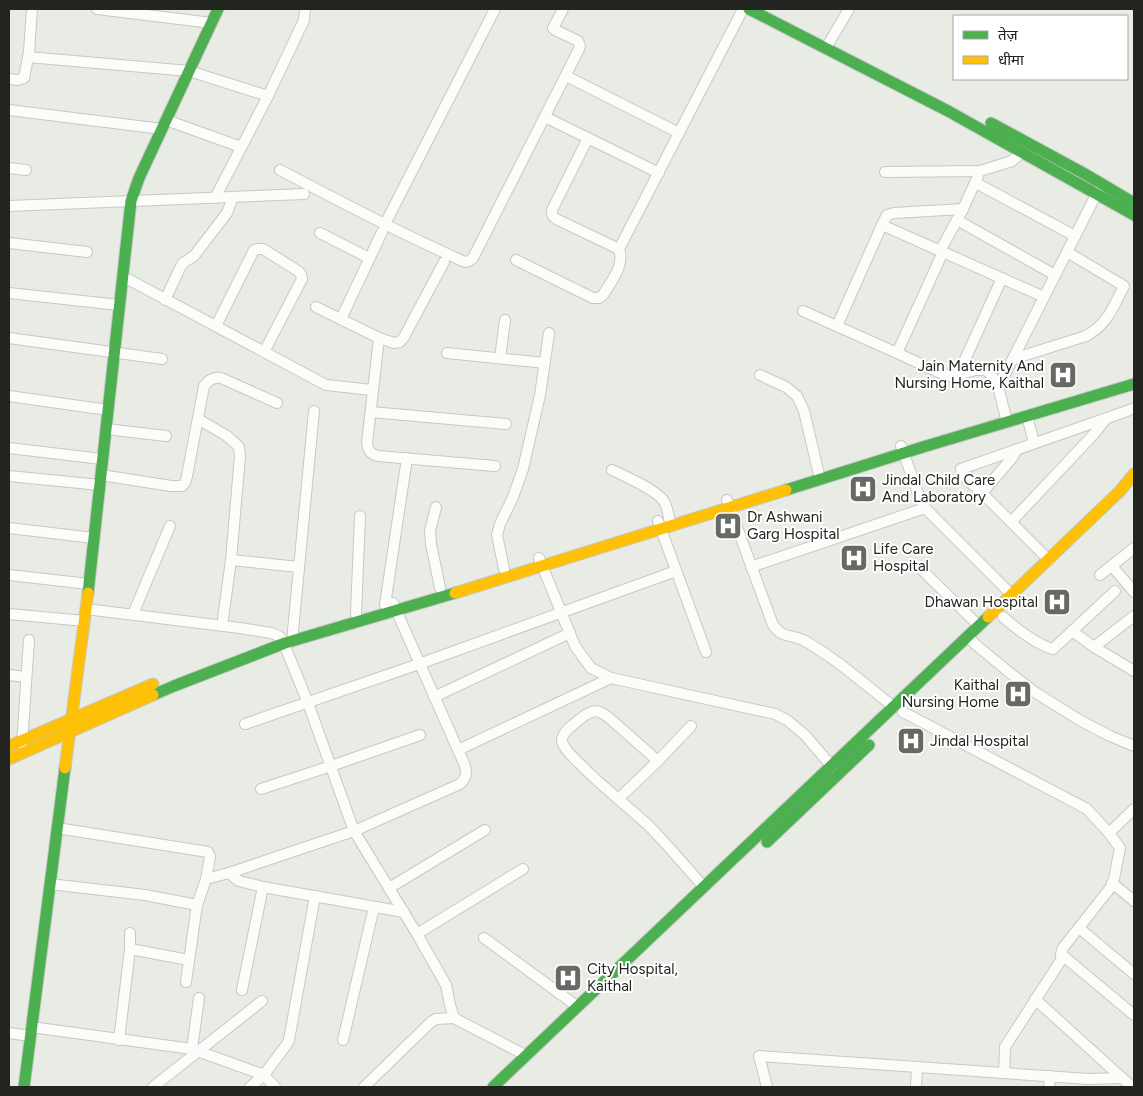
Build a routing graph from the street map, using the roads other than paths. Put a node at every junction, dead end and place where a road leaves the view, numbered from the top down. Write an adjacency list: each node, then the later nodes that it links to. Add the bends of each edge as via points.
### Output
1 (32, 9): 14 (street)
2 (97, 9): 11 (street)
3 (218, 9): 12 (main road)
4 (306, 9): 18 (street, via 304,20)
5 (495, 9): 44 (street)
6 (563, 9): 16 (street, via 554,29 580,43)
7 (743, 9): 22 (street)
8 (749, 9): 13 (main road)
9 (770, 9): 13 (main road)
10 (849, 9): 13 (street)
11 (139, 11): 12 (street)
12 (212, 23): 15 (main road)
13 (828, 44): 25 (main road); 33 (main road, via 956,105)
14 (28, 57): 15 (street); 17 (street, via 24,79)
15 (189, 71): 18 (street); 21 (main road)
16 (566, 76): 20 (street); 22 (street)
17 (9, 79)
18 (268, 96): 24 (street)
19 (9, 110): 21 (street)
20 (545, 117): 23 (street); 44 (street, via 470,261 465,262)
21 (164, 124): 24 (street); 37 (main road)
22 (679, 133): 31 (street)
23 (588, 138): 31 (street); 48 (street, via 552,214 556,220)
24 (241, 147): 36 (street)
25 (1022, 152): 29 (street, via 1012,161); 33 (main road)
26 (9, 168): 27 (street)
27 (26, 170)
28 (280, 170): 44 (street)
29 (980, 171): 30 (street); 32 (street)
30 (885, 172)
31 (658, 173): 48 (street)
32 (976, 183): 40 (street); 46 (street)
33 (1099, 189): 38 (main road); 41 (main road); 46 (street)
34 (304, 194): 35 (street)
35 (233, 197): 36 (street); 62 (street, via 227,213 194,256 183,263)
36 (214, 198): 37 (street)
37 (131, 201): 39 (street); 56 (main road)
38 (1134, 203)
39 (9, 206)
40 (963, 209): 42 (street); 43 (street, via 890,214)
41 (1134, 215)
42 (957, 220): 49 (street); 55 (street)
43 (882, 225): 49 (street); 69 (street)
44 (384, 228): 52 (street)
45 (320, 233): 52 (street)
46 (1075, 236): 51 (street)
47 (9, 244): 50 (street)
48 (620, 249): 53 (street, via 620,267 599,298)
49 (941, 251): 57 (street); 76 (street)
50 (87, 252)
51 (1067, 252): 55 (street); 58 (street)
52 (369, 258): 66 (street)
53 (516, 260)
54 (444, 262): 72 (street, via 400,342)
55 (1055, 275): 61 (street)
56 (122, 276): 62 (street); 63 (main road)
57 (1002, 278): 61 (street); 82 (street)
58 (1124, 286): 59 (street); 79 (street, via 1105,321 1096,330)
59 (1134, 291)
60 (9, 293): 63 (street)
61 (1044, 296): 79 (street)
62 (165, 300): 68 (street)
63 (119, 306): 73 (main road)
64 (316, 307): 66 (street)
65 (803, 311): 69 (street)
66 (341, 319): 72 (street)
67 (505, 320): 77 (street)
68 (216, 326): 74 (street); 74 (street, via 254,250 263,249 298,271 302,279)
69 (836, 326): 76 (street)
70 (549, 333): 80 (street)
71 (9, 338): 73 (street)
72 (379, 338): 86 (street)
73 (114, 352): 78 (street); 90 (main road)
74 (264, 352): 86 (street, via 326,385)
75 (447, 353): 77 (street)
76 (897, 353): 82 (street, via 938,372)
77 (500, 358): 80 (street)
78 (162, 359)
79 (1013, 359): 85 (street)
80 (545, 363): 131 (street, via 523,469 497,535)
81 (760, 374): 109 (street, via 797,396 804,411)
82 (958, 375): 85 (street, via 986,370)
83 (1134, 375): 94 (main road)
84 (1134, 384): 93 (main road)
85 (998, 386): 94 (street)
86 (372, 390): 92 (street)
87 (9, 396): 90 (street)
88 (277, 403): 95 (street, via 215,377 204,386)
89 (1134, 408): 96 (street)
90 (108, 410): 98 (main road)
91 (314, 411): 128 (street)
92 (371, 412): 97 (street); 104 (street, via 369,451 378,456)
93 (1026, 416): 94 (main road); 100 (street)
94 (1006, 418): 102 (main road)
95 (198, 419): 111 (street, via 187,476 182,486); 124 (street, via 240,447)
96 (1105, 419): 100 (street); 118 (street)
97 (506, 424)
98 (106, 428): 99 (street); 105 (main road)
99 (166, 436)
100 (1034, 444): 103 (street)
101 (9, 448): 105 (street)
102 (902, 450): 109 (main road); 116 (street)
103 (1017, 450): 113 (street); 113 (street, via 961,469 962,474)
104 (406, 458): 106 (street); 140 (street)
105 (102, 459): 111 (main road)
106 (495, 466)
107 (612, 470): 119 (street, via 662,498)
108 (1134, 474): 125 (main road)
109 (819, 475): 114 (main road)
110 (9, 476): 111 (street)
111 (100, 480): 122 (main road)
112 (1134, 491): 146 (main road)
113 (982, 493): 118 (street)
114 (728, 504): 119 (main road); 129 (street)
115 (436, 507): 136 (street, via 430,544)
116 (925, 508): 129 (street); 139 (street)
117 (360, 516): 144 (street)
118 (1010, 522): 125 (street)
119 (665, 524): 126 (main road); 132 (street)
120 (170, 526): 143 (street)
121 (9, 528): 122 (street)
122 (94, 538): 135 (main road)
123 (1134, 548): 127 (street)
124 (231, 560): 128 (street); 148 (street)
125 (1049, 560): 139 (main road)
126 (541, 562): 131 (main road); 140 (main road); 141 (street)
127 (1112, 566): 134 (street); 138 (street)
128 (299, 567): 152 (street)
129 (752, 567): 164 (street, via 777,630 820,649)
130 (920, 568): 149 (street)
131 (504, 569): 136 (main road)
132 (676, 570): 141 (street); 156 (street)
133 (9, 574): 135 (street)
134 (1100, 576)
135 (89, 584): 145 (main road)
136 (440, 588): 140 (main road)
137 (1116, 592): 150 (street)
138 (1134, 592)
139 (1012, 595): 149 (main road)
140 (391, 606): 144 (main road); 152 (main road); 157 (street)
141 (561, 612): 151 (street); 157 (street)
142 (9, 614): 145 (street)
143 (133, 614): 145 (street); 148 (street)
144 (356, 614): 152 (main road)
145 (86, 615): 165 (main road)
146 (1003, 616): 150 (street, via 1051,649); 154 (main road)
147 (1134, 616): 155 (street)
148 (222, 626): 152 (street)
149 (979, 626): 154 (main road)
150 (1072, 631): 155 (street)
151 (570, 633): 161 (street, via 575,646 592,668); 162 (street)
152 (287, 638): 163 (street); 165 (main road, via 265,640); 168 (main road)
153 (29, 640): 160 (street)
154 (971, 640): 164 (main road); 172 (street, via 1033,691 1081,721)
155 (1094, 647): 158 (street)
156 (706, 652)
157 (419, 664): 162 (street); 163 (street)
158 (1134, 671)
159 (9, 676): 160 (street)
160 (26, 677): 170 (street)
161 (611, 678): 173 (street); 178 (street, via 775,714 806,735)
162 (434, 697): 173 (street)
163 (308, 702): 166 (street); 177 (street)
164 (898, 709): 178 (main road); 185 (street, via 1087,809)
165 (71, 719): 168 (main road); 170 (main road)
166 (245, 724)
167 (691, 726): 176 (street)
168 (69, 733): 174 (main road); 182 (main road)
169 (420, 735): 177 (street)
170 (23, 740): 171 (main road); 174 (street)
171 (9, 746)
172 (1134, 746)
173 (458, 750): 184 (street, via 467,772 460,784)
174 (22, 753): 175 (main road)
175 (9, 759)
176 (658, 761): 180 (street); 180 (street, via 603,713 590,712 570,728 563,735 563,744)
177 (331, 766): 179 (street); 184 (street)
178 (835, 769): 186 (main road); 193 (main road)
179 (261, 789)
180 (618, 799): 193 (street, via 662,840)
181 (1133, 813): 185 (street)
182 (57, 828): 189 (street, via 206,851 210,854); 191 (main road)
183 (485, 830): 194 (street)
184 (354, 831): 188 (street); 194 (street)
185 (1109, 833): 190 (street, via 1120,850)
186 (760, 849)
187 (524, 869): 203 (street)
188 (229, 873): 189 (street); 192 (street, via 239,881)
189 (206, 879): 198 (street)
190 (1112, 883): 197 (street); 201 (street)
191 (50, 884): 198 (street, via 145,895); 217 (main road)
192 (262, 887): 196 (street); 210 (street)
193 (704, 887): 214 (main road)
194 (389, 888): 200 (street)
195 (717, 890): 234 (main road)
196 (315, 896): 199 (street); 225 (street, via 291,1034)
197 (1134, 901)
198 (197, 905): 207 (street)
199 (374, 907): 200 (street); 220 (street)
200 (404, 912): 203 (street)
201 (1079, 928): 206 (street); 208 (street)
202 (130, 933): 205 (street)
203 (417, 934): 216 (street, via 446,985)
204 (484, 938): 214 (street)
205 (130, 949): 207 (street); 219 (street)
206 (1061, 954): 212 (street, via 1061,960); 215 (street)
207 (189, 960): 209 (street)
208 (1134, 974)
209 (186, 982)
210 (242, 990)
211 (199, 998): 221 (street)
212 (1035, 1000): 224 (street, via 1005,1047); 227 (street)
213 (262, 1001): 221 (street)
214 (578, 1007): 222 (main road)
215 (1134, 1015)
216 (454, 1018): 222 (street); 232 (street, via 431,1022)
217 (31, 1032): 218 (street); 219 (street); 228 (main road)
218 (9, 1033)
219 (119, 1040): 221 (street)
220 (343, 1040)
221 (195, 1050): 225 (street); 229 (street)
222 (527, 1056): 233 (main road)
223 (918, 1068): 224 (street); 235 (street, via 759,1056); 236 (street)
224 (1004, 1073): 226 (street)
225 (264, 1075): 230 (street); 231 (street)
226 (1050, 1076): 227 (street); 237 (street)
227 (1122, 1078): 238 (street)
228 (24, 1087)
229 (153, 1087)
230 (250, 1087)
231 (275, 1087)
232 (364, 1087)
233 (493, 1087)
234 (508, 1087)
235 (767, 1087)
236 (916, 1087)
237 (1049, 1087)
238 (1132, 1087)

